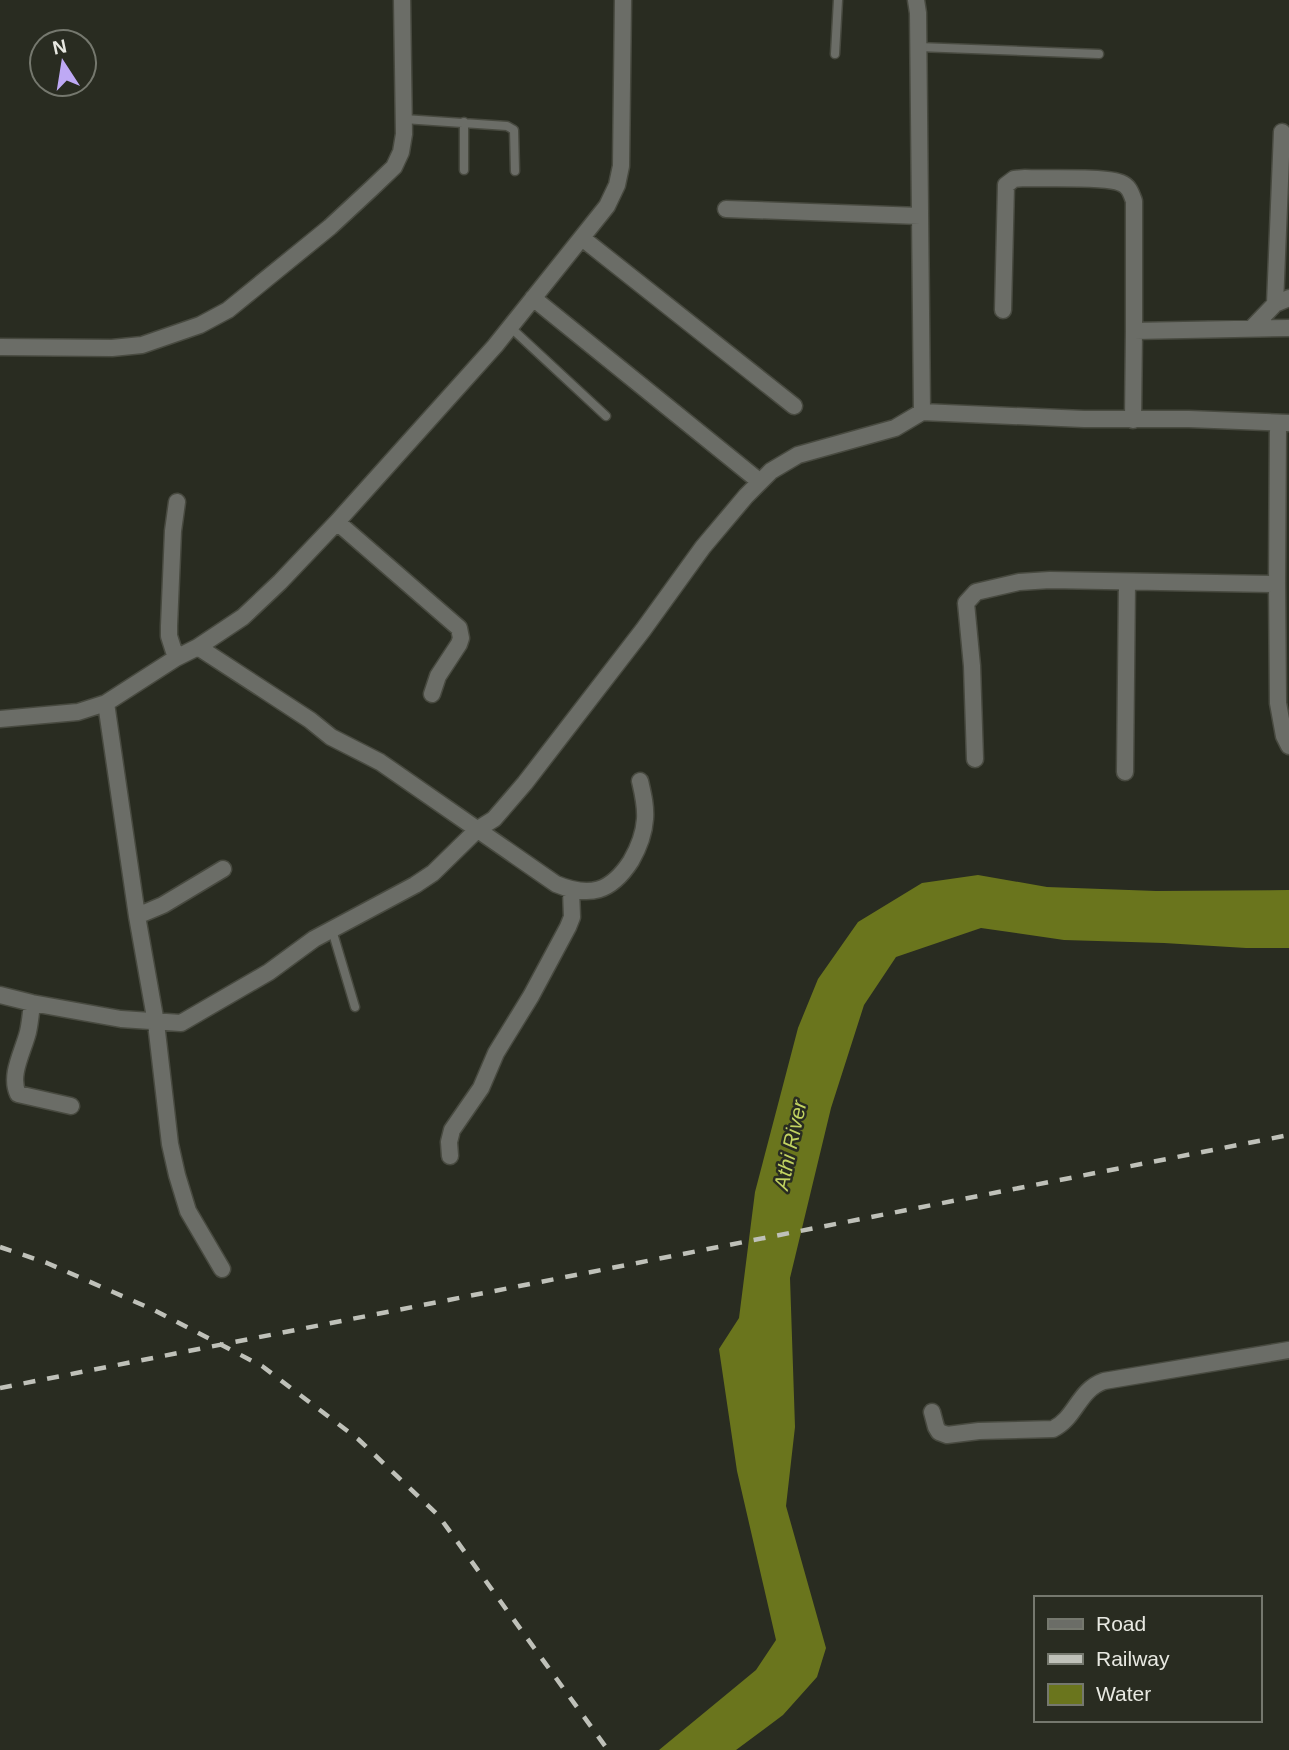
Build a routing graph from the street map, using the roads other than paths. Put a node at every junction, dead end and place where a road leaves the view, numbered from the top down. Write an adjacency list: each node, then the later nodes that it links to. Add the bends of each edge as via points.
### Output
1 (402, 0): 8 (street)
2 (623, 0): 15 (street, via 621,166 607,206)
3 (838, 0): 6 (lane)
4 (916, 0): 5 (street)
5 (918, 47): 7 (lane); 14 (street)
6 (835, 54)
7 (1099, 54)
8 (404, 119): 9 (lane); 23 (street, via 401,152 394,167 330,227 228,310 142,345)
9 (464, 122): 11 (lane); 12 (lane, via 508,125 514,131)
10 (1282, 132): 17 (street)
11 (464, 170)
12 (515, 171)
13 (726, 209): 14 (street)
14 (920, 216): 25 (street)
15 (582, 238): 16 (street); 24 (street)
16 (533, 298): 19 (street); 29 (street)
17 (1282, 301): 20 (street)
18 (1003, 310): 22 (street, via 1006,184 1025,178 1122,183 1133,201)
19 (510, 327): 26 (lane); 31 (street)
20 (1252, 328): 21 (street); 22 (street)
21 (1289, 328)
22 (1134, 331): 27 (street)
23 (0, 346)
24 (794, 406)
25 (922, 412): 27 (street); 29 (street, via 895,428 799,455)
26 (607, 416)
27 (1133, 420): 28 (street)
28 (1284, 423): 33 (street)
29 (759, 481): 43 (street, via 703,547 525,783 494,819)
30 (177, 502): 35 (street, via 169,626)
31 (337, 522): 34 (street, via 243,617); 36 (street, via 459,628 459,644)
32 (1127, 582): 33 (street); 40 (street, via 1050,580 983,589 970,597 966,618); 41 (street)
33 (1277, 583): 39 (street, via 1278,703)
34 (198, 647): 35 (street); 43 (street)
35 (176, 658): 37 (street)
36 (432, 694)
37 (106, 704): 38 (street, via 78,712); 46 (street)
38 (0, 719)
39 (1289, 746)
40 (975, 759)
41 (1125, 772)
42 (640, 780): 45 (street, via 645,820 642,840 631,861 616,881 604,888)
43 (478, 829): 45 (street); 47 (street, via 433,873)
44 (223, 869): 46 (street)
45 (570, 890): 53 (street, via 573,906 568,927 481,1088 452,1130)
46 (137, 916): 51 (street)
47 (332, 930): 50 (lane); 51 (street, via 193,1018)
48 (0, 995): 49 (street)
49 (32, 1003): 51 (street); 52 (street, via 14,1085 18,1094)
50 (355, 1007)
51 (156, 1023): 54 (street, via 177,1175 188,1211)
52 (71, 1106)
53 (450, 1156)
54 (222, 1269)
55 (1289, 1350): 56 (street, via 1104,1381 1087,1390 1064,1424 1053,1429 947,1435 939,1432)
56 (932, 1412)

